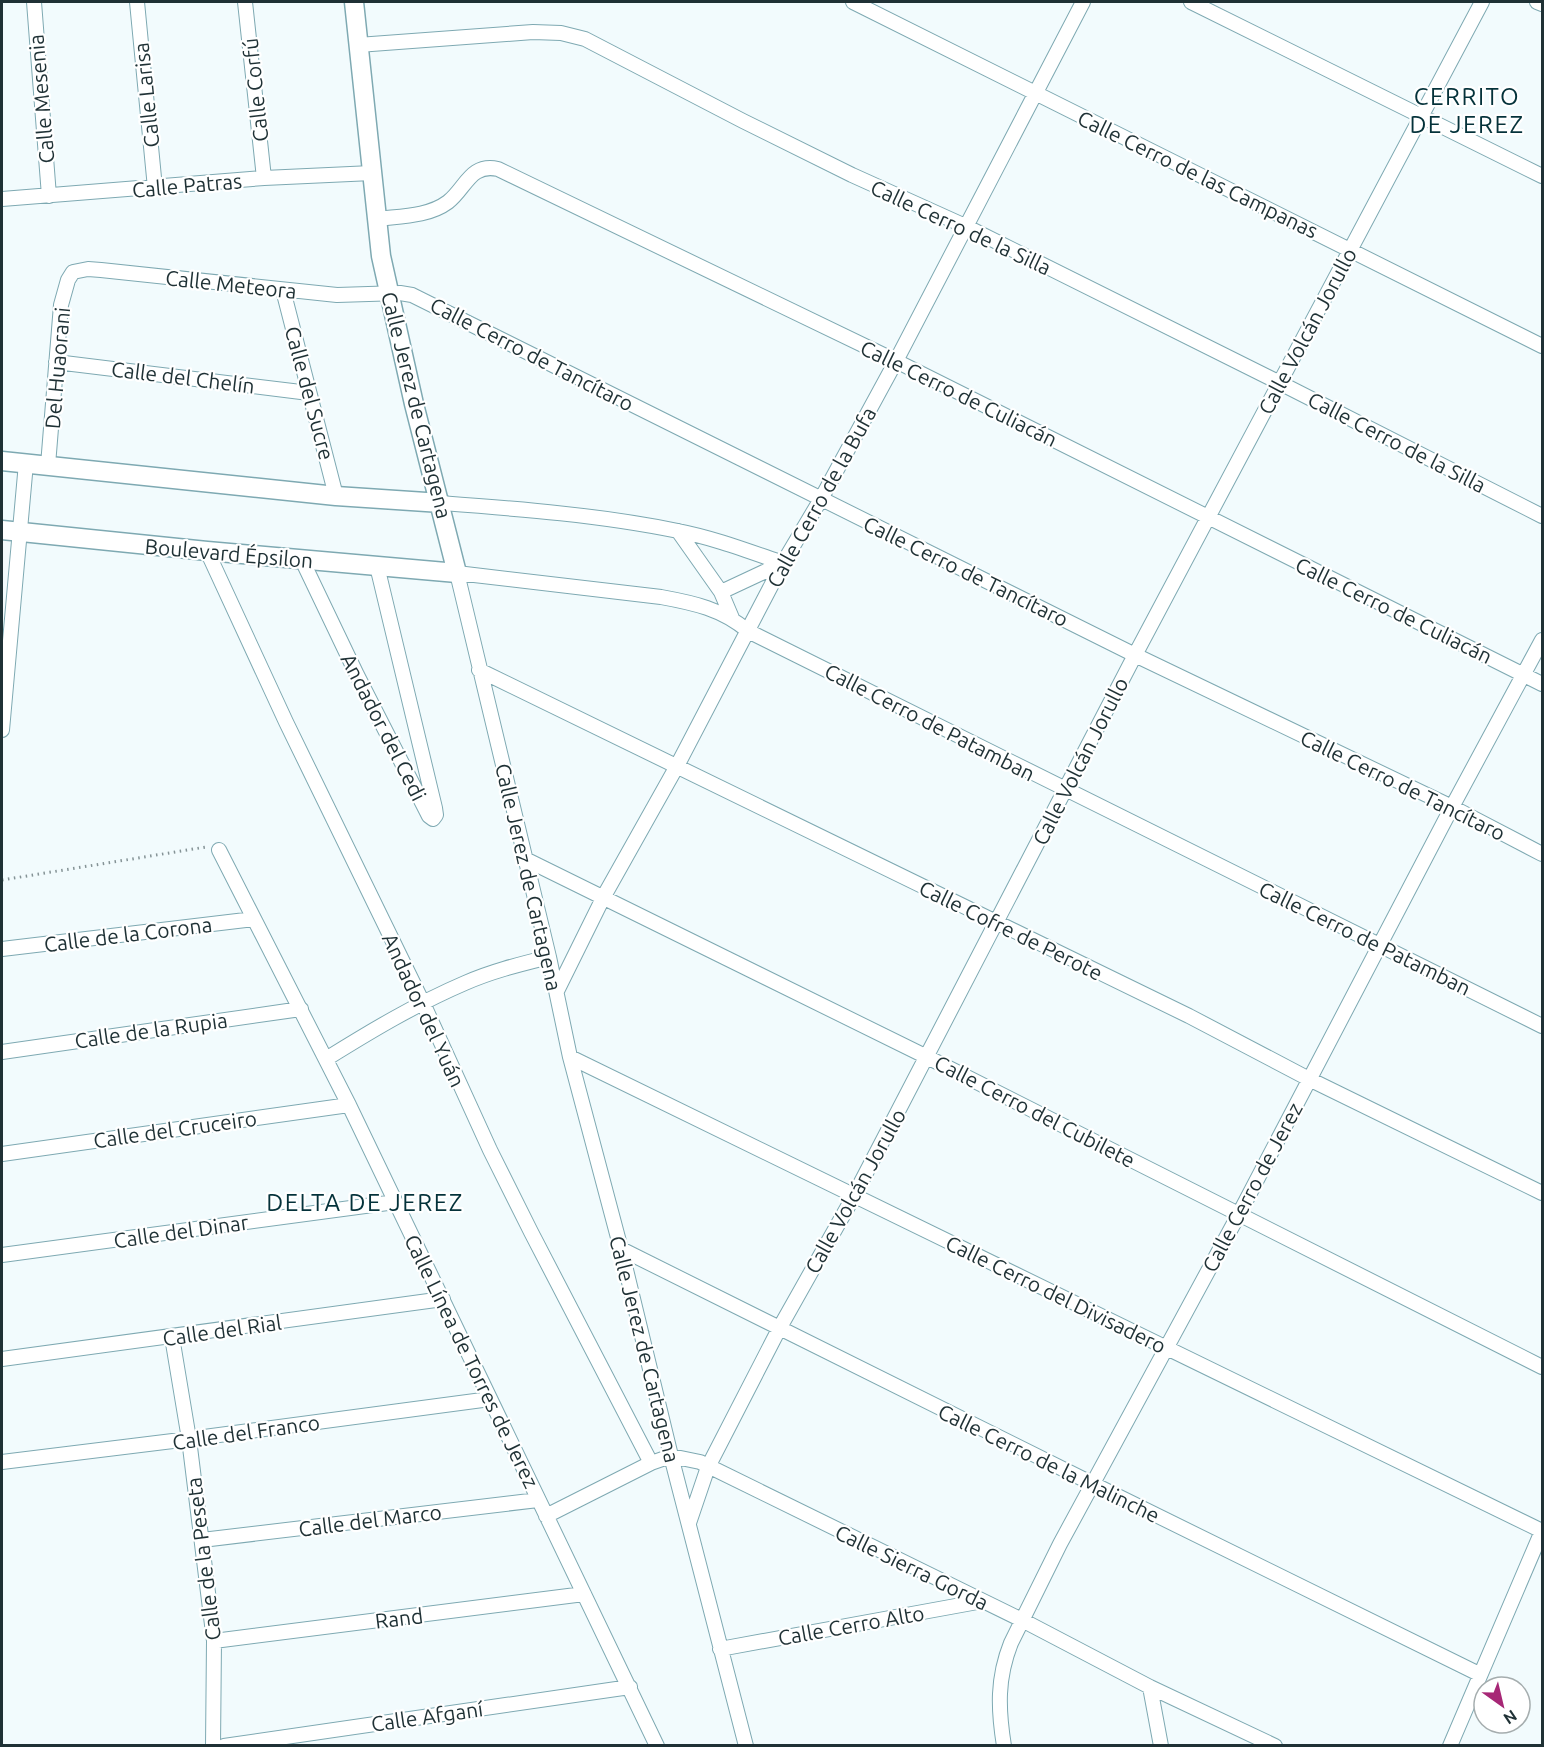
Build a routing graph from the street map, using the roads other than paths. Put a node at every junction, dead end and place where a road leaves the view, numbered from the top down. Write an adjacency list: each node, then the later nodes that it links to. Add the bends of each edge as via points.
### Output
1 (34, 2): 18 (street, Calle Mesenia)
2 (137, 2): 17 (street, Calle Larisa)
3 (245, 2): 16 (street, Calle Corfú)
4 (354, 2): 11 (street, Calle Jerez de Cartagena)
5 (853, 2): 12 (street, Calle Cerro de las Campanas)
6 (1083, 2): 12 (street, Calle Cerro de la Bufa)
7 (1191, 2): 13 (street)
8 (1482, 2): 13 (street, Calle Volcán Jorullo)
9 (1537, 2): 10 (street)
10 (1542, 4)
11 (358, 45): 14 (street, Calle Jerez de Cartagena); 21 (street, Calle Cerro de la Silla, via 533,32 585,39 743,122)
12 (1035, 93): 21 (street, Calle Cerro de la Bufa); 22 (street, Calle Cerro de las Campanas)
13 (1421, 115): 15 (street); 22 (street, Calle Volcán Jorullo)
14 (372, 173): 16 (street, Calle Patras); 20 (street, Calle Jerez de Cartagena)
15 (1542, 176)
16 (264, 178): 17 (street, Calle Patras)
17 (155, 188): 18 (street, Calle Patras)
18 (49, 196): 19 (street, Calle Patras)
19 (2, 200)
20 (376, 219): 25 (street, Calle Jerez de Cartagena); 27 (street, Calle Cerro de Culiacán, via 428,212 450,200 477,170 498,169)
21 (964, 226): 27 (street, Calle Cerro de la Bufa); 29 (street, Calle Cerro de la Silla)
22 (1350, 250): 26 (street, Calle Cerro de las Campanas); 29 (street, Calle Volcán Jorullo)
23 (73, 272): 24 (street, Calle Meteora, via 101,270); 28 (street, Del Huaorani, via 61,305)
24 (283, 290): 25 (street, Calle Meteora, via 347,296); 30 (street, Calle del Sucre)
25 (390, 294): 35 (street, Calle Cerro de Tancítaro, via 412,295 427,301); 36 (street, Calle Jerez de Cartagena)
26 (1542, 346)
27 (896, 361): 35 (street, Calle Cerro de la Bufa); 38 (street, Calle Cerro de Culiacán)
28 (56, 362): 30 (street, Calle del Chelín); 33 (street, Del Huaorani)
29 (1280, 383): 37 (street, Calle Cerro de la Silla); 38 (street, Calle Volcán Jorullo)
30 (309, 393): 34 (street, Calle del Sucre)
31 (2, 461): 32 (street)
32 (26, 463): 33 (street); 41 (street)
33 (48, 465): 34 (street)
34 (336, 496): 36 (street)
35 (821, 499): 44 (street, Calle Cerro de la Bufa); 51 (street, Calle Cerro de Tancítaro)
36 (441, 503): 40 (street, via 599,518); 46 (street, Calle Jerez de Cartagena)
37 (1542, 516)
38 (1208, 518): 51 (street, Calle Volcán Jorullo); 53 (street, Calle Cerro de Culiacán)
39 (2, 531): 41 (street, Boulevard Épsilon)
40 (678, 531): 44 (street); 47 (street)
41 (21, 532): 42 (street, Boulevard Épsilon); 55 (street)
42 (207, 551): 43 (street, Boulevard Épsilon); 69 (street, Andador del Yuán)
43 (302, 560): 45 (street, Boulevard Épsilon); 45 (street, Andador del Cedi, via 433,819 435,807)
44 (783, 563): 47 (street); 49 (street, Calle Cerro de la Bufa)
45 (377, 566): 46 (street, Boulevard Épsilon)
46 (457, 573): 48 (street, Calle Cerro de Patamban, via 661,597 693,603); 52 (street, Calle Jerez de Cartagena)
47 (721, 592): 48 (street)
48 (732, 618): 49 (street, Calle Cerro de Patamban)
49 (748, 631): 56 (street, Calle Cerro de la Bufa); 57 (street, Calle Cerro de Patamban)
50 (1542, 640): 53 (street, Calle Cerro de Jerez)
51 (1135, 655): 57 (street, Calle Volcán Jorullo); 58 (street, Calle Cerro de Tancítaro)
52 (479, 670): 56 (street, Calle Cofre de Perote); 61 (street, Calle Jerez de Cartagena)
53 (1524, 674): 54 (street, Calle Cerro de Culiacán); 58 (street, Calle Cerro de Jerez)
54 (1542, 684)
55 (2, 730)
56 (677, 766): 62 (street, Calle Cerro de la Bufa); 64 (street, Calle Cofre de Perote)
57 (1066, 791): 64 (street, Calle Volcán Jorullo); 65 (street, Calle Cerro de Patamban)
58 (1452, 807): 60 (street, Calle Cerro de Tancítaro); 65 (street, Calle Cerro de Jerez)
59 (219, 850): 63 (street, Calle Línea de Torres de Jerez)
60 (1542, 854)
61 (525, 859): 62 (street, Calle Cerro del Cubilete); 67 (street, Calle Jerez de Cartagena)
62 (604, 896): 68 (street, Calle Cerro de la Bufa); 74 (street, Calle Cerro del Cubilete)
63 (254, 919): 66 (street, Calle de la Corona); 70 (street, Calle Línea de Torres de Jerez)
64 (995, 923): 74 (street, Calle Volcán Jorullo); 76 (street, Calle Cofre de Perote, via 1189,1016)
65 (1379, 944): 71 (street, Calle Cerro de Patamban); 76 (street, Calle Cerro de Jerez)
66 (2, 949)
67 (549, 957): 68 (street, Calle Jerez de Cartagena); 69 (street, via 501,969)
68 (557, 991): 73 (street, Calle Jerez de Cartagena)
69 (423, 1003): 75 (street); 95 (street, Andador del Yuán, via 531,1233)
70 (301, 1009): 72 (street, Calle de la Rupia); 75 (street, Calle Línea de Torres de Jerez)
71 (1542, 1026)
72 (2, 1052)
73 (570, 1057): 80 (street, Calle Cerro del Divisadero); 83 (street, Calle Jerez de Cartagena)
74 (927, 1057): 80 (street, Calle Volcán Jorullo); 82 (street, Calle Cerro del Cubilete)
75 (326, 1059): 77 (street, Calle Línea de Torres de Jerez)
76 (1309, 1079): 79 (street, Calle Cofre de Perote); 82 (street, Calle Cerro de Jerez)
77 (349, 1105): 78 (street, Calle del Cruceiro); 81 (street, Calle Línea de Torres de Jerez)
78 (2, 1154)
79 (1542, 1193)
80 (855, 1194): 86 (street, Calle Volcán Jorullo); 88 (street, Calle Cerro del Divisadero)
81 (395, 1202): 84 (street, Calle del Dinar); 85 (street, Calle Línea de Torres de Jerez)
82 (1239, 1214): 88 (street, Calle Cerro de Jerez); 90 (street, Calle Cerro del Cubilete)
83 (621, 1249): 86 (street, Calle Cerro de la Malinche); 93 (street, Calle Jerez de Cartagena)
84 (2, 1255)
85 (443, 1299): 87 (street, Calle del Rial); 91 (street, Calle Línea de Torres de Jerez)
86 (779, 1329): 96 (street, Calle Volcán Jorullo); 97 (street, Calle Cerro de la Malinche)
87 (172, 1337): 89 (street, Calle del Rial); 92 (street, Calle de la Peseta)
88 (1165, 1348): 97 (street, Calle Cerro de Jerez); 101 (street, Calle Cerro del Divisadero)
89 (2, 1359)
90 (1542, 1367)
91 (490, 1399): 92 (street, Calle del Franco); 98 (street, Calle Línea de Torres de Jerez)
92 (189, 1439): 94 (street, Calle del Franco); 102 (street, Calle de la Peseta)
93 (671, 1456): 95 (street); 96 (street, Calle Sierra Gorda); 100 (street, Calle Jerez de Cartagena)
94 (2, 1462)
95 (651, 1463): 99 (street)
96 (708, 1467): 100 (street, Calle Volcán Jorullo); 104 (street, Calle Sierra Gorda)
97 (1093, 1484): 105 (street, Calle Cerro de Jerez); 108 (street, Calle Cerro de la Malinche)
98 (538, 1500): 99 (street, Calle Línea de Torres de Jerez); 102 (street, Calle del Marco)
99 (546, 1516): 103 (street, Calle Línea de Torres de Jerez)
100 (689, 1525): 107 (street, Calle Jerez de Cartagena)
101 (1542, 1531): 108 (street)
102 (202, 1540): 106 (street, Calle de la Peseta)
103 (584, 1594): 106 (street, Rand); 109 (street, Calle Línea de Torres de Jerez)
104 (982, 1601): 105 (street, Calle Sierra Gorda); 107 (street, Calle Cerro Alto)
105 (1022, 1620): 110 (street, Calle Sierra Gorda); 115 (street, Calle Cerro de Jerez, via 1004,1660 1000,1680)
106 (214, 1641): 111 (street, Calle de la Peseta)
107 (720, 1649): 114 (street, Calle Jerez de Cartagena)
108 (1479, 1674): 118 (street)
109 (630, 1687): 112 (street, Calle Afganí); 113 (street, Calle Línea de Torres de Jerez)
110 (1150, 1687): 116 (street); 117 (street, Calle Sierra Gorda)
111 (213, 1746)
112 (224, 1746)
113 (657, 1746)
114 (746, 1746)
115 (1005, 1746)
116 (1161, 1746)
117 (1275, 1746)
118 (1450, 1746)

